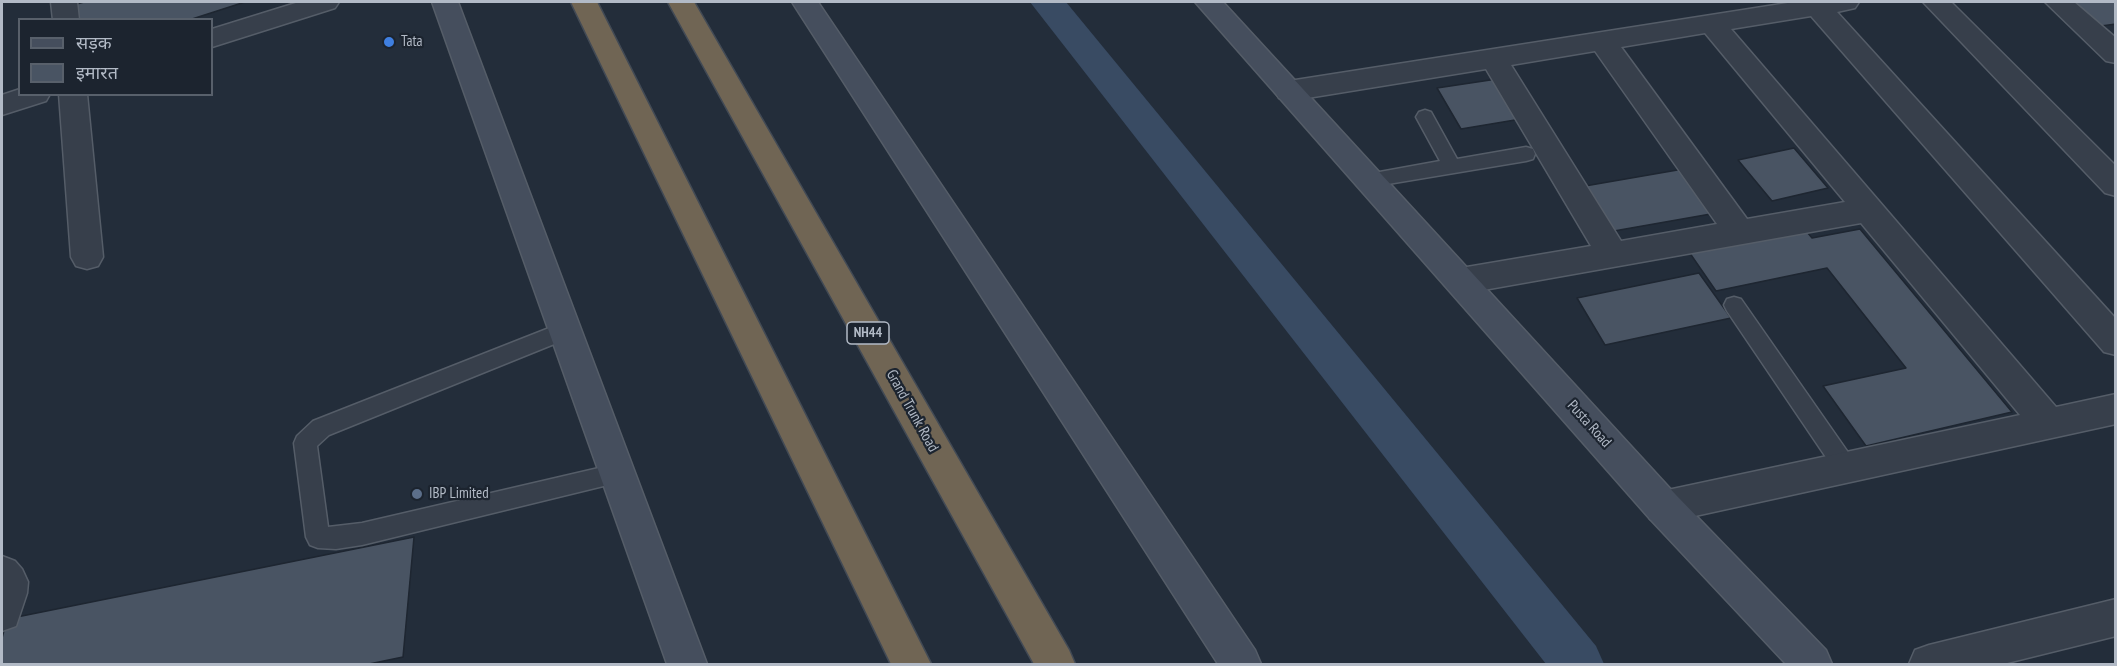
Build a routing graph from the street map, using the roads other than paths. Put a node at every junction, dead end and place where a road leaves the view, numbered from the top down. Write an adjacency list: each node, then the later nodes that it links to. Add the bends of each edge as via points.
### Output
1 (64, 2): 12 (street)
2 (326, 2): 14 (street)
3 (445, 2): 33 (main road)
4 (584, 2): 44 (highway)
5 (681, 2): 45 (highway, Grand Trunk Road / NH44)
6 (804, 2): 46 (main road)
7 (1208, 2): 18 (main road, Pusta Road)
8 (1846, 2): 11 (street)
9 (1936, 2): 26 (street)
10 (2058, 2): 16 (street)
11 (1816, 6): 13 (street); 34 (street)
12 (66, 18)
13 (1711, 23): 15 (street); 27 (street)
14 (213, 38)
15 (1602, 41): 17 (street); 28 (street)
16 (2115, 54)
17 (1493, 58): 18 (street); 29 (street)
18 (1289, 91): 25 (main road, Pusta Road)
19 (30, 96): 21 (street)
20 (73, 96): 30 (street)
21 (2, 105)
22 (1425, 117): 24 (lane)
23 (1526, 154): 24 (lane)
24 (1452, 167): 25 (lane)
25 (1370, 180): 31 (main road, Pusta Road)
26 (2115, 185)
27 (1868, 210): 28 (street); 36 (street)
28 (1740, 233): 29 (street)
29 (1613, 255): 31 (street)
30 (87, 256)
31 (1461, 281): 39 (main road, Pusta Road)
32 (1734, 305): 37 (lane)
33 (567, 330): 38 (main road); 38 (lane, via 321,428 305,443 318,537 362,534)
34 (2115, 342)
35 (2115, 409): 36 (street)
36 (2048, 423): 37 (street)
37 (1846, 468): 39 (street)
38 (616, 474): 43 (main road)
39 (1663, 507): 47 (main road, Pusta Road)
40 (2, 574): 41 (street, via 9,582)
41 (2, 614)
42 (2115, 617): 48 (street)
43 (687, 664)
44 (911, 664)
45 (1055, 664)
46 (1241, 664)
47 (1812, 664)
48 (1929, 664)

